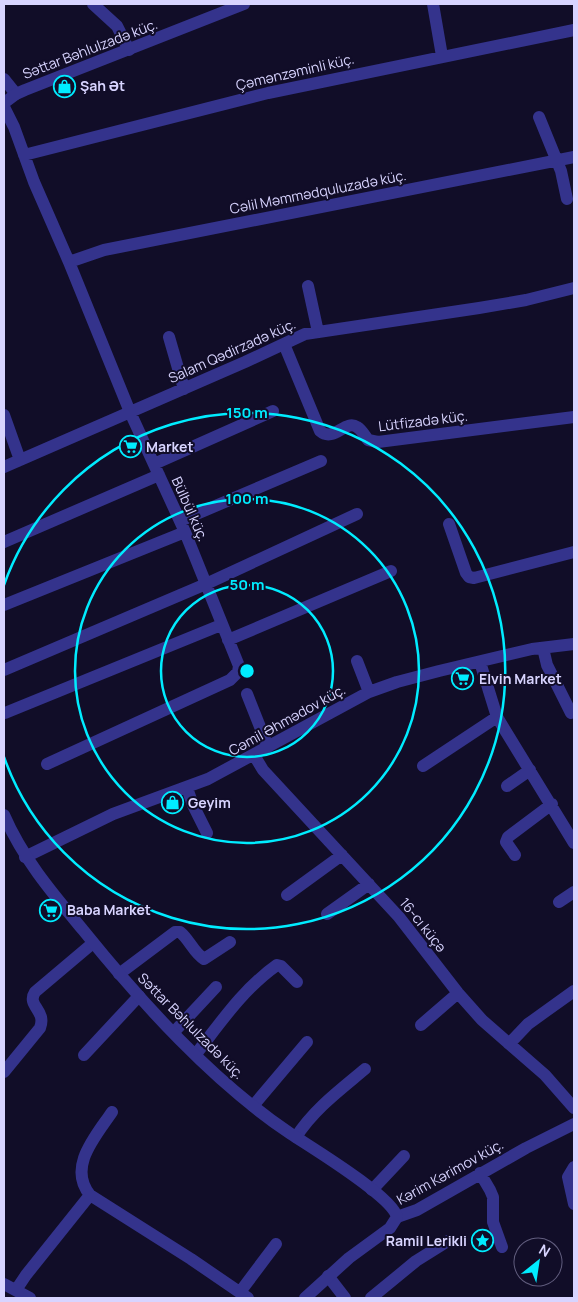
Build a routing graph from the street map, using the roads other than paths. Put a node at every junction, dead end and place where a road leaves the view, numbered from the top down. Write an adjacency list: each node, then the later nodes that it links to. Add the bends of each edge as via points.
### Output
1 (93, 4): 5 (street, via 116,26)
2 (244, 4): 5 (street, Səttar Bəhlulzadə küç.)
3 (433, 4): 6 (street)
4 (574, 30): 6 (street, Çəmənzəminli küç.)
5 (130, 50): 8 (street, Səttar Bəhlulzadə küç.)
6 (442, 56): 12 (street, Çəmənzəminli küç., via 268,93)
7 (4, 79): 8 (street)
8 (16, 94): 9 (street, Səttar Bəhlulzadə küç.)
9 (4, 103)
10 (4, 107): 12 (street, Bülbül küç.)
11 (539, 116): 14 (street)
12 (24, 154): 16 (street, Bülbül küç.)
13 (574, 156): 14 (street, Cəlil Məmmədquluzadə küç.)
14 (557, 161): 15 (street); 16 (street, Cəlil Məmmədquluzadə küç., via 104,250)
15 (567, 200)
16 (69, 262): 24 (street, Bülbül küç.)
17 (308, 286): 19 (street)
18 (574, 288): 19 (street, Salam Qədirzadə küç., via 526,300)
19 (318, 332): 21 (street, Salam Qədirzadə küç.)
20 (169, 337): 22 (street)
21 (284, 344): 22 (street, Salam Qədirzadə küç.); 26 (street, Lütfizadə küç., via 324,435 349,425 359,428 368,440 378,442)
22 (184, 389): 24 (street, Salam Qədirzadə küç.)
23 (273, 411): 30 (street)
24 (130, 412): 27 (street, Salam Qədirzadə küç.); 30 (street, Bülbül küç.)
25 (4, 415): 27 (street)
26 (574, 417)
27 (20, 460): 29 (street, Salam Qədirzadə küç.)
28 (321, 461): 33 (street)
29 (4, 467)
30 (156, 470): 33 (street, Bülbül küç.); 34 (street)
31 (358, 514): 37 (street)
32 (449, 524): 35 (street, via 469,577)
33 (182, 527): 37 (street, Bülbül küç.); 38 (street)
34 (4, 542)
35 (574, 552)
36 (391, 571): 40 (street)
37 (206, 584): 39 (street, Bülbül küç.); 45 (street)
38 (4, 605)
39 (221, 625): 40 (street, Bülbül küç.); 48 (street)
40 (228, 640): 53 (street, Bülbül küç., via 238,666 238,672 230,680)
41 (574, 644): 42 (street, Cəmil Əhmədov küç.)
42 (542, 648): 44 (street, Cəmil Əhmədov küç.); 49 (street, via 547,666)
43 (357, 661): 46 (street)
44 (480, 662): 46 (street, Cəmil Əhmədov küç.); 50 (street)
45 (4, 670)
46 (369, 692): 51 (street, Cəmil Əhmədov küç.)
47 (247, 694): 51 (street)
48 (5, 713)
49 (571, 713)
50 (497, 717): 54 (street); 55 (street)
51 (268, 747): 52 (street, Cəmil Əhmədov küç.)
52 (254, 755): 57 (street, Cəmil Əhmədov küç.); 63 (street, 16-cı küçə, via 263,770)
53 (47, 764)
54 (422, 766)
55 (530, 770): 56 (street); 58 (street)
56 (507, 786)
57 (187, 788): 61 (street); 65 (street, Cəmil Əhmədov küç., via 113,814)
58 (552, 804): 62 (street); 64 (street, via 508,838 506,842)
59 (4, 815): 60 (street, Səttar Bəhlulzadə küç.)
60 (6, 829): 65 (street, Səttar Bəhlulzadə küç.)
61 (207, 833)
62 (573, 836)
63 (342, 855): 66 (street, 16-cı küçə); 68 (street)
64 (515, 855)
65 (25, 857): 72 (street, Səttar Bəhlulzadə küç.)
66 (369, 884): 70 (street); 77 (street, 16-cı küçə, via 415,936)
67 (574, 892): 69 (street)
68 (287, 895)
69 (559, 902)
70 (327, 914)
71 (230, 942): 73 (street, via 204,959 185,936 175,932)
72 (93, 943): 73 (street, Səttar Bəhlulzadə küç.); 86 (street, via 32,996 42,1016 40,1028)
73 (119, 974): 78 (street, Səttar Bəhlulzadə küç.)
74 (297, 982): 83 (street, via 277,965 248,989)
75 (216, 987): 80 (street)
76 (574, 991): 82 (street, via 528,1024)
77 (458, 993): 79 (street); 82 (street, 16-cı küçə)
78 (139, 996): 80 (street, Səttar Bəhlulzadə küç.); 84 (street)
79 (421, 1025)
80 (174, 1032): 83 (street, Səttar Bəhlulzadə küç.)
81 (307, 1042): 87 (street)
82 (509, 1044): 88 (street, 16-cı küçə, via 545,1075)
83 (196, 1054): 87 (street, Səttar Bəhlulzadə küç.)
84 (84, 1055)
85 (365, 1069): 91 (street, via 328,1100)
86 (4, 1072)
87 (253, 1106): 91 (street, Səttar Bəhlulzadə küç.)
88 (574, 1108)
89 (112, 1112): 96 (street, via 89,1145 81,1164 82,1182)
90 (574, 1124): 94 (street, Kərim Kərimov küç.)
91 (296, 1137): 95 (street, Səttar Bəhlulzadə küç.)
92 (404, 1156): 95 (street)
93 (574, 1167): 97 (street, via 568,1177)
94 (480, 1173): 98 (street, Kərim Kərimov küç.); 101 (street, via 493,1197 493,1222)
95 (372, 1190): 98 (street, Səttar Bəhlulzadə küç., via 390,1205)
96 (90, 1195): 104 (street); 105 (street)
97 (574, 1204)
98 (397, 1218): 102 (street, Kərim Kərimov küç., via 390,1228)
99 (448, 1241): 109 (street, via 416,1261)
100 (276, 1244): 105 (street)
101 (502, 1247)
102 (328, 1276): 107 (street, Kərim Kərimov küç.); 108 (street)
103 (4, 1284): 104 (street)
104 (16, 1290): 106 (street)
105 (244, 1295)
106 (30, 1298)
107 (305, 1298)
108 (345, 1298)
109 (371, 1298)

